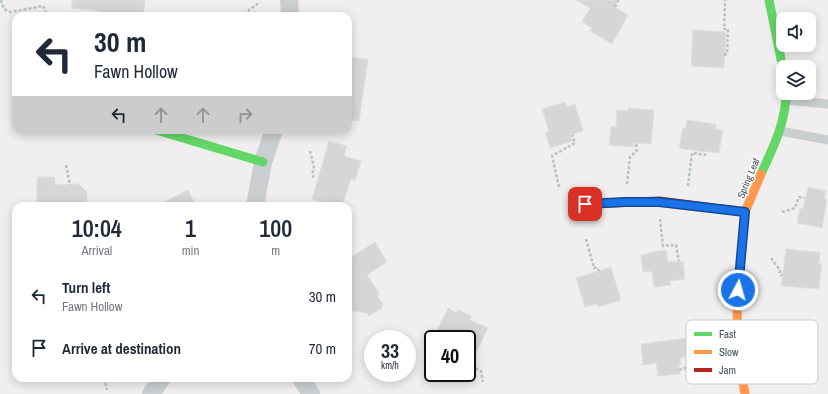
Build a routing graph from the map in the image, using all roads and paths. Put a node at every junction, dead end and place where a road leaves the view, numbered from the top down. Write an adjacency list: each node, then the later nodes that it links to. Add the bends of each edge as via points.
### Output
1 (1, 0): 8 (path, via 4,9 10,12 43,6)
2 (289, 0): 10 (street)
3 (616, 0): 7 (path, via 618,1)
4 (725, 0): 11 (path, via 724,29 728,29 727,54)
5 (769, 0): 12 (street)
6 (260, 2): 9 (path)
7 (615, 8)
8 (46, 12)
9 (248, 12)
10 (290, 12)
11 (724, 55)
12 (781, 60)
13 (785, 100): 16 (street, Spring Leaf)
14 (804, 100): 15 (lane)
15 (828, 104)
16 (780, 131): 20 (lane); 34 (street, Spring Leaf)
17 (169, 134): 24 (street)
18 (273, 134): 24 (street)
19 (572, 134): 29 (path, via 575,143 552,156)
20 (828, 140)
21 (636, 143): 28 (path, via 637,150 630,157)
22 (310, 151): 26 (path, via 314,167 312,175)
23 (706, 151): 30 (path, via 705,154 692,153)
24 (263, 162): 32 (street)
25 (66, 165): 27 (path)
26 (315, 179)
27 (70, 185)
28 (626, 186)
29 (559, 187)
30 (687, 188)
31 (805, 198): 35 (path, via 799,197 795,208)
32 (256, 202)
33 (585, 204): 34 (street, via 659,202)
34 (745, 212): 42 (street, Spring Leaf)
35 (782, 212)
36 (660, 217): 39 (path, via 663,246 676,245)
37 (586, 239): 40 (path, via 594,268)
38 (771, 258): 41 (path)
39 (679, 261)
40 (599, 271)
41 (782, 276)
42 (737, 320)
43 (476, 368): 49 (path, via 481,371)
44 (686, 368): 45 (path)
45 (680, 370)
46 (105, 382): 51 (path)
47 (159, 382): 52 (street)
48 (304, 382): 53 (street)
49 (483, 382)
50 (743, 384): 54 (street, Spring Leaf)
51 (107, 390)
52 (151, 394)
53 (311, 394)
54 (745, 394)

